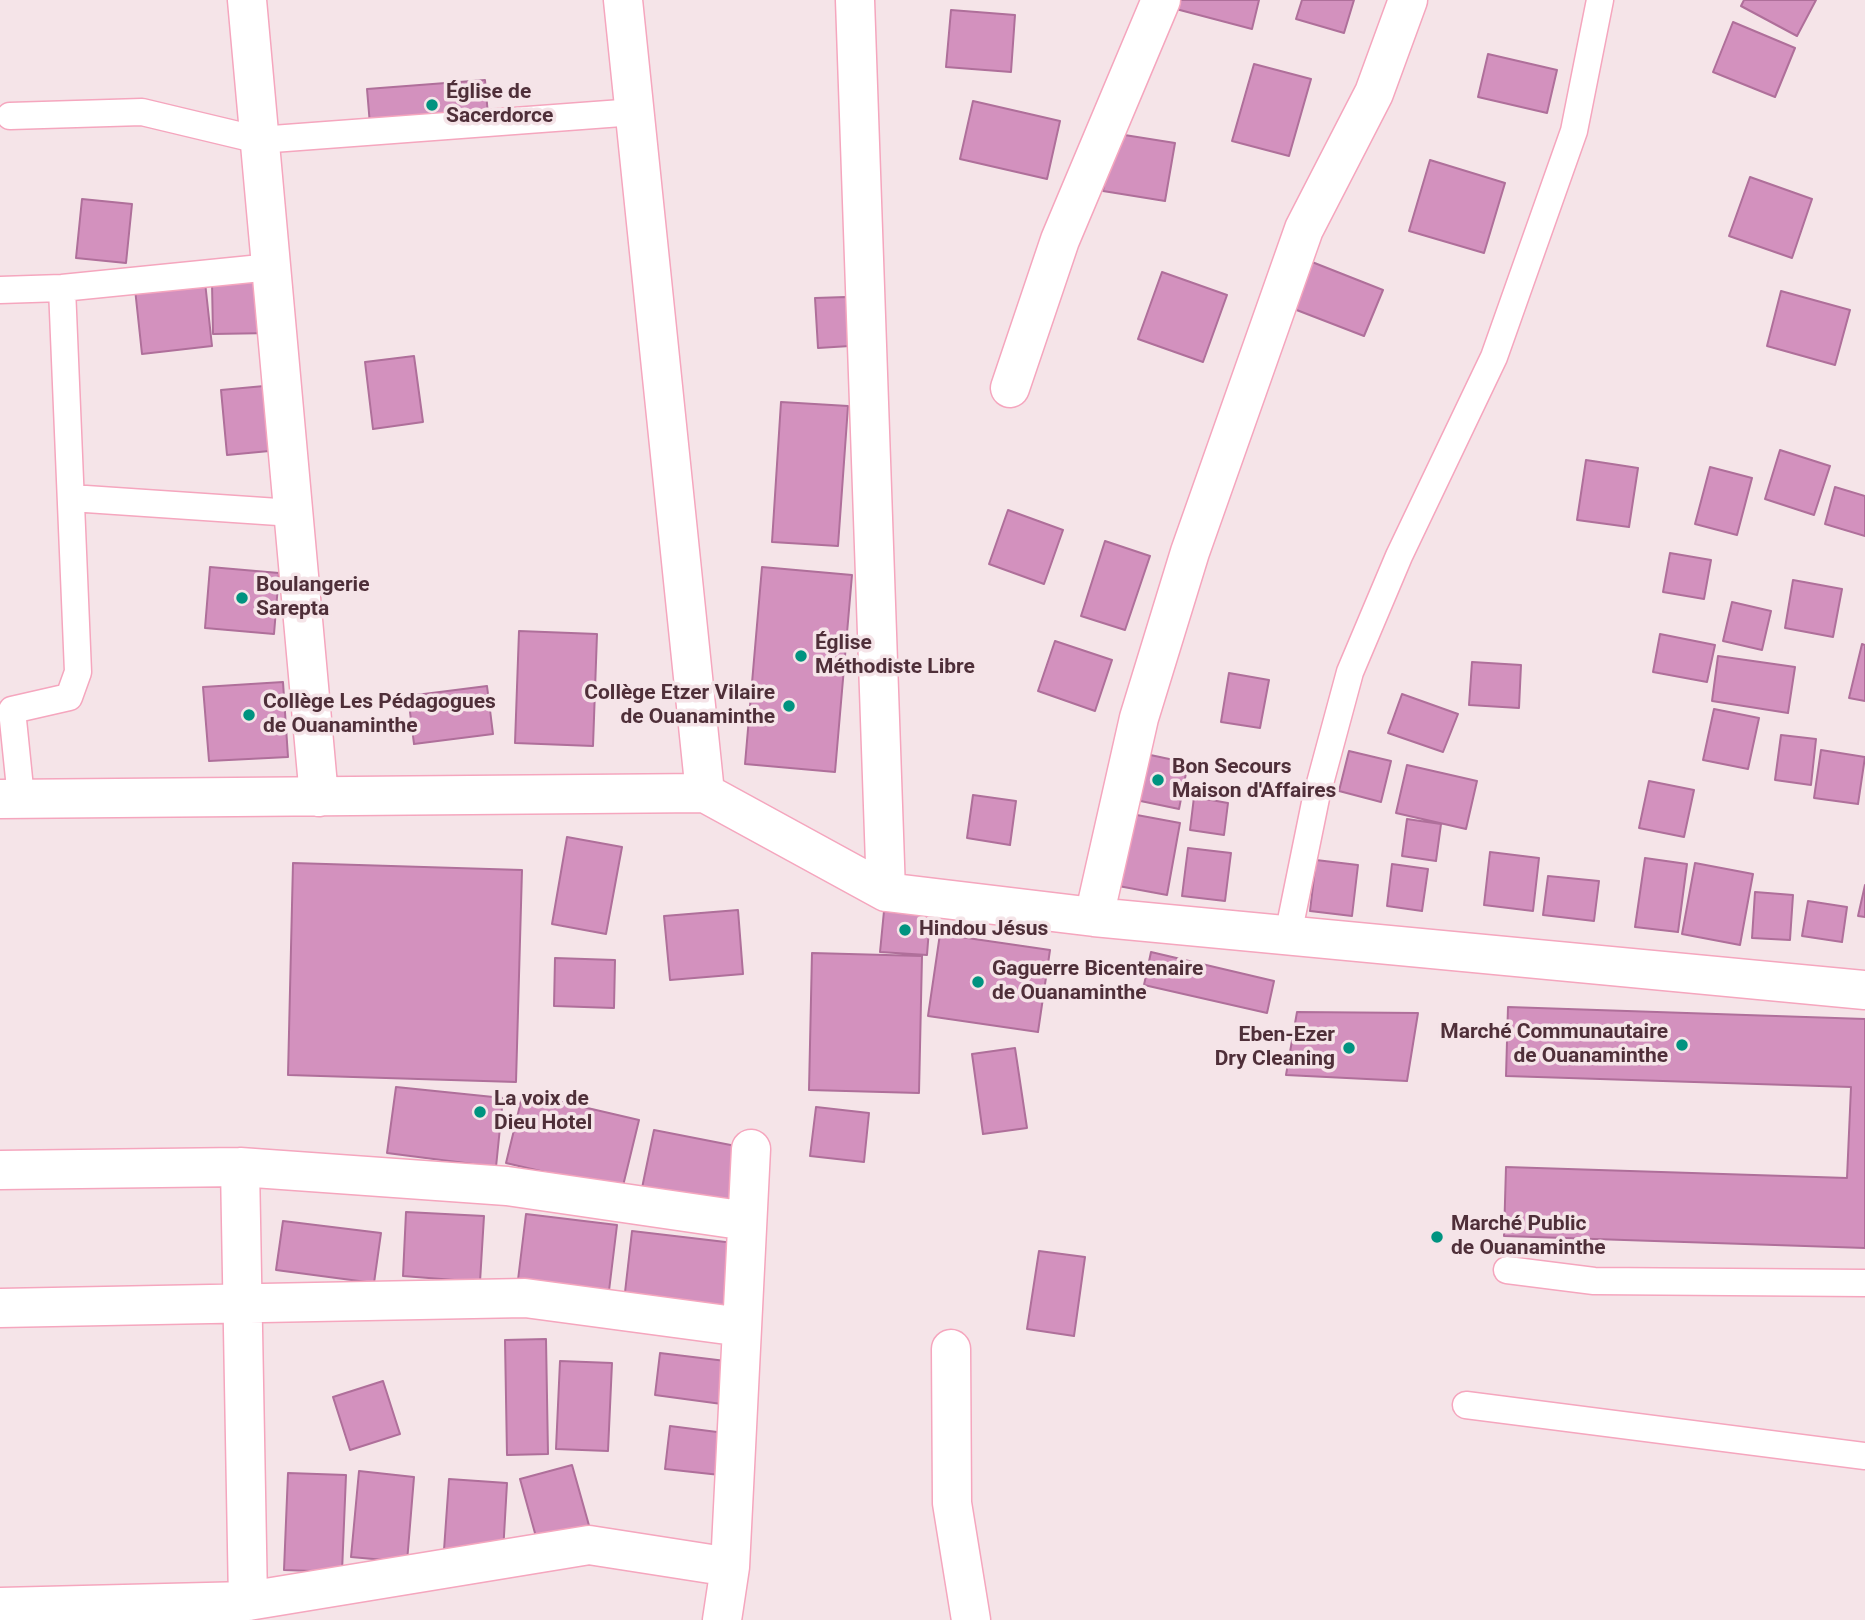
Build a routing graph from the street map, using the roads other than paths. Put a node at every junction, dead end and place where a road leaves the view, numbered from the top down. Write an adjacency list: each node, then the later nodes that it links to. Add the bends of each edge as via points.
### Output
1 (247, 0): 9 (street)
2 (623, 0): 7 (street)
3 (855, 0): 19 (street)
4 (1161, 0): 13 (street, via 1060,240)
5 (1408, 0): 20 (street, via 1374,93 1304,229 1190,552 1139,718)
6 (1600, 0): 21 (lane, via 1574,131 1494,358 1399,556 1350,672 1316,798)
7 (635, 112): 9 (lane); 16 (street)
8 (10, 116): 9 (lane, via 142,112)
9 (259, 140): 10 (street)
10 (271, 267): 11 (lane); 15 (street)
11 (62, 288): 12 (lane); 14 (lane)
12 (0, 290)
13 (1010, 388)
14 (71, 498): 15 (lane); 18 (lane, via 78,672 69,697 12,710)
15 (293, 513): 17 (street)
16 (705, 793): 17 (street); 19 (street)
17 (319, 797): 18 (street)
18 (10, 799)
19 (886, 892): 20 (street)
20 (1094, 917): 21 (street)
21 (1288, 935): 22 (street)
22 (1865, 990)
23 (751, 1149): 26 (street)
24 (240, 1167): 25 (street); 26 (street, via 507,1186); 29 (street)
25 (0, 1170)
26 (747, 1221): 31 (street)
27 (1507, 1270): 28 (lane, via 1594,1281)
28 (1865, 1283)
29 (242, 1302): 30 (street); 31 (street, via 525,1298); 36 (street)
30 (0, 1308)
31 (742, 1326): 35 (street)
32 (951, 1349): 39 (street, via 951,1503)
33 (1465, 1405): 34 (lane)
34 (1865, 1456)
35 (730, 1566): 36 (street, via 589,1545); 38 (street)
36 (248, 1601): 37 (street)
37 (0, 1607)
38 (723, 1620)
39 (971, 1620)

